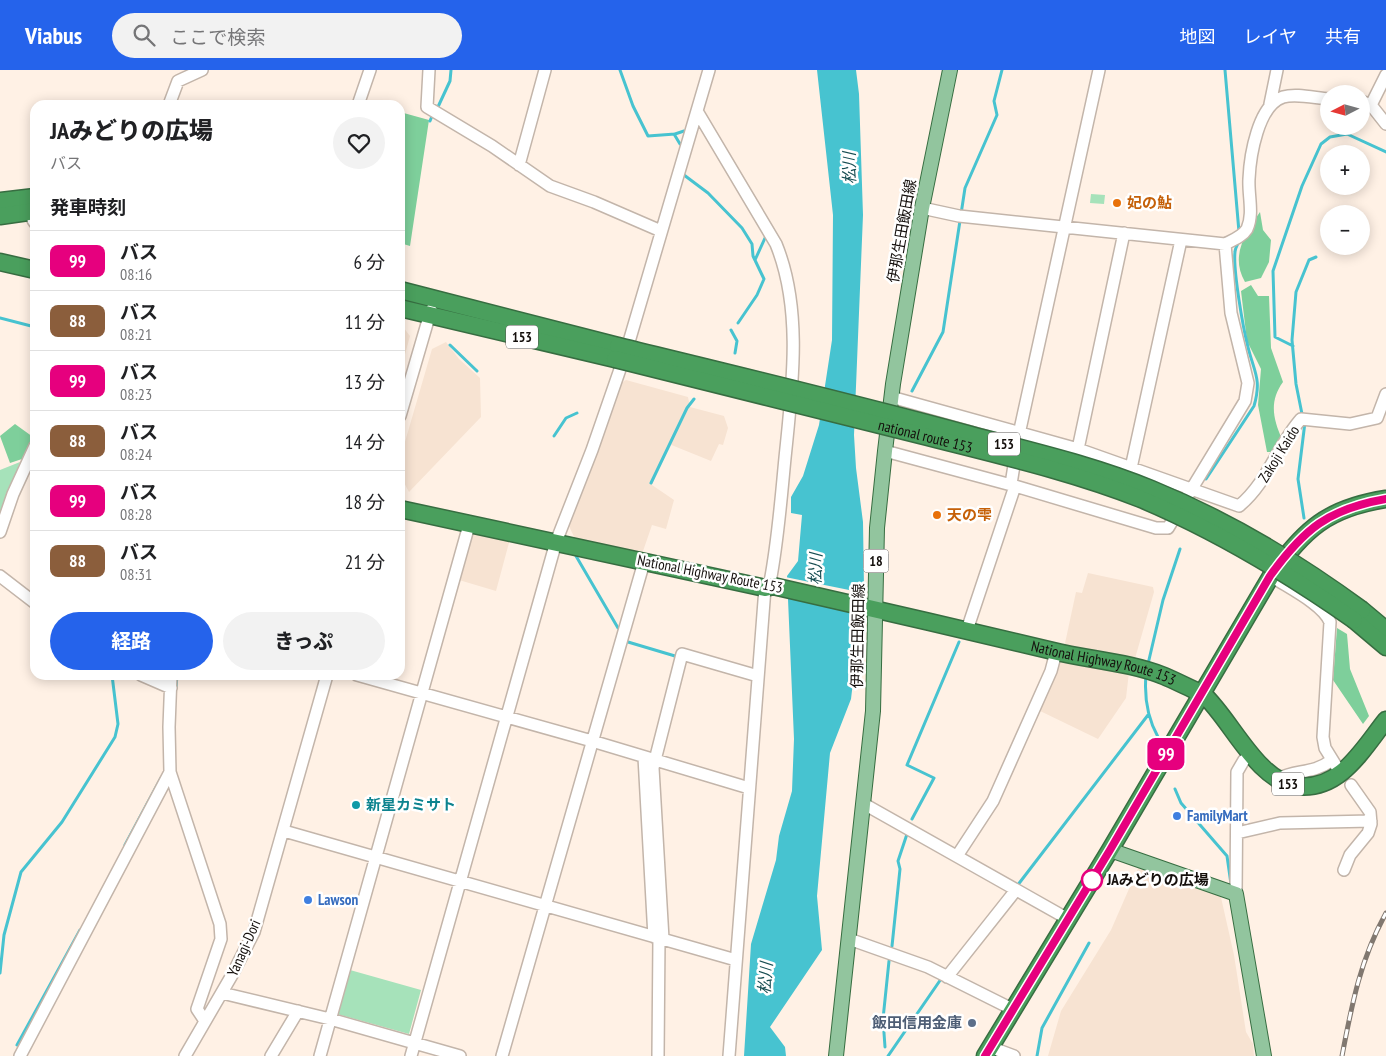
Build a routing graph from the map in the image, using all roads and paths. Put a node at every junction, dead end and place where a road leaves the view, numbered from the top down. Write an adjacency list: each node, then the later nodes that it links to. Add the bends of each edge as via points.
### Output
1 (202, 70): 12 (street, via 178,80)
2 (370, 70): 13 (street)
3 (429, 70): 18 (street, via 427,107)
4 (545, 70): 18 (street)
5 (709, 70): 16 (street)
6 (950, 70): 21 (main road, 伊那生田飯田線 / 18)
7 (1100, 70): 24 (street)
8 (1278, 70): 14 (street)
9 (1386, 76): 11 (street)
10 (1320, 98): 14 (street, via 1283,97)
11 (1370, 98)
12 (171, 100)
13 (360, 100)
14 (1270, 104): 27 (street, via 1259,125 1253,149 1248,179 1250,218)
15 (1370, 107): 17 (street)
16 (697, 111): 25 (street); 54 (street, via 776,244 785,265 793,340 793,377 779,527)
17 (1386, 124)
18 (519, 165): 25 (street, via 550,186)
19 (30, 198): 20 (highway)
20 (0, 201)
21 (922, 208): 24 (street, via 962,216); 37 (main road, 伊那生田飯田線 / 18)
22 (0, 216): 23 (highway)
23 (30, 218)
24 (1065, 226): 26 (street); 39 (street)
25 (661, 231): 50 (street, via 623,359)
26 (1124, 233): 28 (street); 40 (street)
27 (1235, 238): 28 (street); 45 (street, via 1231,314 1248,392)
28 (1181, 240): 43 (street)
29 (0, 262): 30 (highway)
30 (30, 269)
31 (405, 291): 32 (highway, 153)
32 (434, 299): 34 (street); 35 (highway, national route 153 / 153)
33 (405, 309): 34 (highway, 153)
34 (429, 316): 35 (highway, national route 153 / 153); 38 (street)
35 (616, 352): 57 (highway, national route 153 / 153, bridge, via 911,418 1115,475 1184,503 1265,544 1296,562)
36 (1386, 394): 45 (street, Zakoji Kaido, via 1377,418 1350,424 1301,419 1258,488 1239,506)
37 (891, 397): 39 (street); 41 (main road, 伊那生田飯田線 / 18)
38 (405, 399)
39 (1019, 434): 40 (street); 44 (street)
40 (1078, 449): 43 (street)
41 (885, 451): 44 (street); 56 (main road, 伊那生田飯田線 / 18)
42 (30, 457): 49 (street)
43 (1131, 468): 45 (street)
44 (1013, 485): 45 (street, via 1156,528 1168,528); 58 (street)
45 (1190, 490)
46 (1386, 499): 53 (highway, via 1343,509 1318,522 1291,547)
47 (405, 510): 48 (highway, National Highway Route 153 / 153)
48 (469, 525): 50 (highway, National Highway Route 153 / 153); 68 (street)
49 (0, 532)
50 (556, 542): 51 (highway, National Highway Route 153 / 153); 70 (street)
51 (644, 562): 54 (highway, National Highway Route 153 / 153); 73 (street)
52 (0, 576): 55 (street)
53 (1270, 576): 69 (highway); 77 (street, via 1319,607 1330,622 1323,729 1325,748 1335,765)
54 (769, 587): 56 (highway, National Highway Route 153 / 153); 62 (street)
55 (30, 599)
56 (869, 607): 58 (highway, National Highway Route 153 / 153); 80 (main road, 伊那生田飯田線 / 18, via 873,711)
57 (1358, 615): 59 (highway, national route 153 / 153); 60 (highway, national route 153 / 153)
58 (967, 630): 61 (highway, National Highway Route 153 / 153)
59 (1386, 630)
60 (1386, 647)
61 (1056, 652): 69 (highway, National Highway Route 153 / 153, via 1146,671 1175,681); 85 (street, via 1051,671 993,801)
62 (758, 676): 74 (street, via 682,654); 79 (street)
63 (153, 680): 67 (street)
64 (171, 680): 67 (street)
65 (326, 680): 82 (street, Yanagi-Dori)
66 (375, 680): 68 (street)
67 (171, 688): 76 (street)
68 (422, 693): 70 (street); 86 (street)
69 (1197, 695): 75 (highway, 153); 77 (highway, 153, via 1220,713 1257,762); 84 (highway)
70 (506, 718): 73 (street); 88 (street)
71 (1386, 720): 77 (highway, 153, via 1348,768 1331,781 1305,786 1291,785)
72 (1386, 736): 75 (highway, 153, via 1352,774 1328,788 1314,791 1290,790 1268,782)
73 (592, 741): 74 (street); 91 (street)
74 (649, 759): 79 (street); 93 (street)
75 (1244, 760): 83 (street, via 1237,772)
76 (170, 772): 101 (street, via 220,924 221,939 197,1009); 104 (street)
77 (1278, 779)
78 (1351, 785): 81 (street, via 1370,812)
79 (749, 788): 95 (street)
80 (864, 804): 85 (street); 94 (main road, 伊那生田飯田線 / 18)
81 (1371, 821): 83 (street, via 1280,823); 87 (street, via 1368,833 1350,855)
82 (284, 831): 86 (street); 97 (street, Yanagi-Dori, via 254,932)
83 (1237, 832): 90 (street)
84 (1110, 850): 90 (main road); 92 (highway)
85 (957, 856): 89 (street)
86 (374, 857): 88 (street); 100 (street)
87 (1344, 870)
88 (459, 882): 91 (street); 102 (street)
89 (1016, 890): 92 (street); 96 (street)
90 (1236, 894): 115 (main road)
91 (545, 906): 93 (street); 110 (street)
92 (1068, 919): 98 (highway)
93 (659, 938): 95 (street); 111 (street)
94 (849, 939): 96 (street); 113 (main road, 伊那生田飯田線 / 18)
95 (736, 960): 112 (street)
96 (947, 977): 98 (street)
97 (222, 993): 99 (street); 101 (street, Yanagi-Dori)
98 (1014, 1010): 103 (highway)
99 (298, 1011): 100 (street); 106 (street)
100 (330, 1019): 102 (street); 107 (street)
101 (205, 1021): 105 (street, Yanagi-Dori)
102 (414, 1043): 108 (street); 109 (street)
103 (988, 1051): 114 (street)
104 (20, 1056)
105 (185, 1056)
106 (271, 1056)
107 (320, 1056)
108 (411, 1056)
109 (460, 1056)
110 (502, 1056)
111 (658, 1056)
112 (729, 1056)
113 (836, 1056)
114 (1014, 1056)
115 (1264, 1056)

